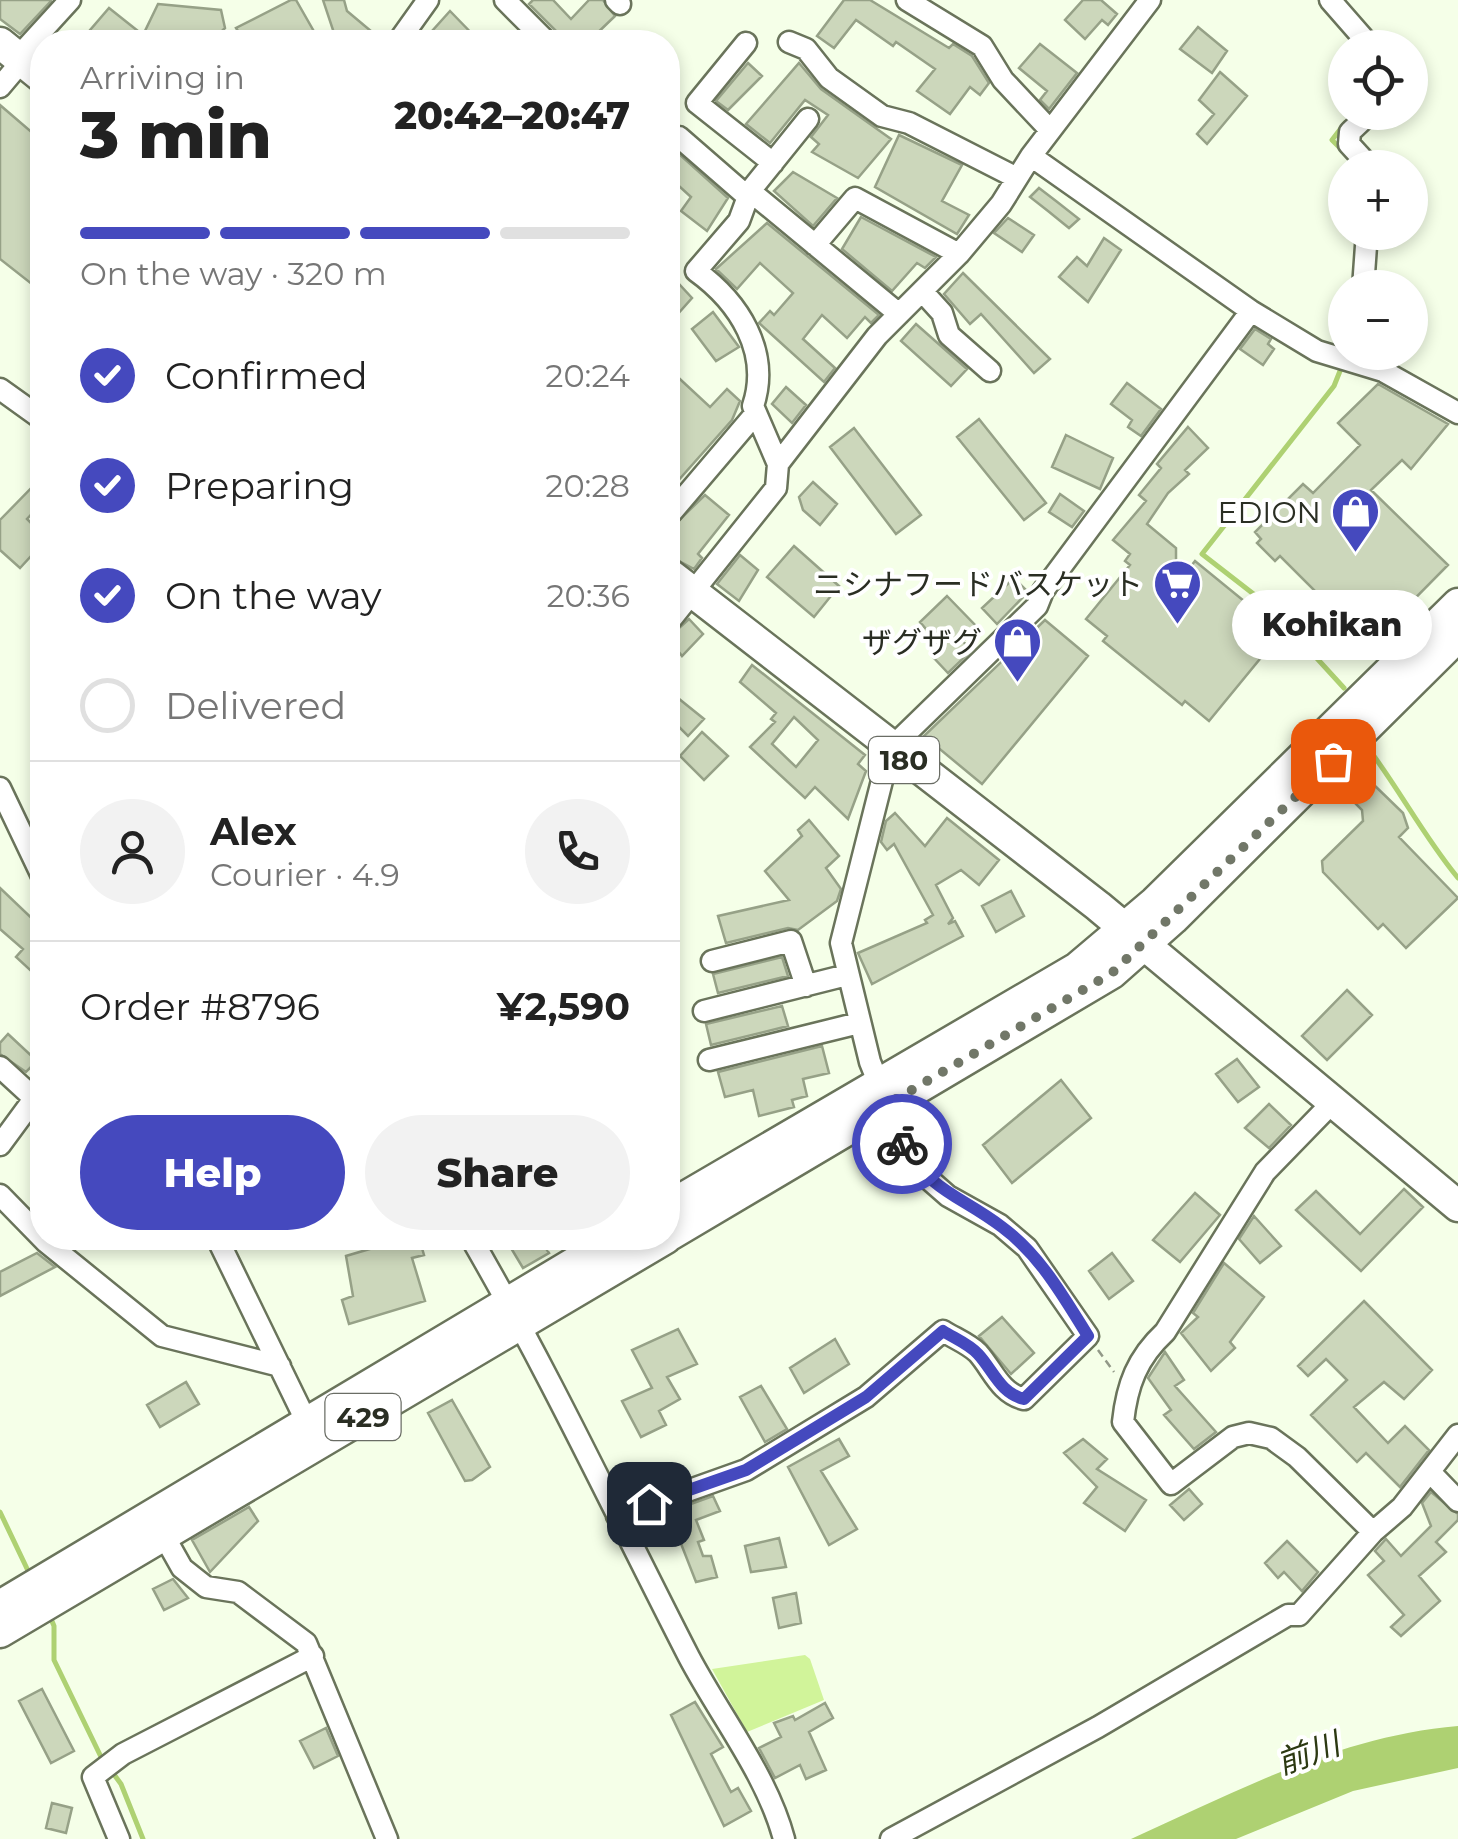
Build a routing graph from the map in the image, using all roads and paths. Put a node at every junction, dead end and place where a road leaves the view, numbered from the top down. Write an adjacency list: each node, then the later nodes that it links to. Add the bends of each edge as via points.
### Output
1 (70, 0): 7 (street)
2 (428, 0): 8 (street)
3 (505, 0): 9 (street)
4 (906, 0): 16 (street, via 982,46 1003,80)
5 (1150, 0): 16 (street)
6 (1330, 0): 10 (street)
7 (45, 30)
8 (412, 30)
9 (535, 30)
10 (1356, 30)
11 (746, 42): 19 (street, via 697,103)
12 (789, 42): 20 (street, via 806,49 829,78 882,116)
13 (21, 59): 14 (street)
14 (0, 88)
15 (808, 119): 19 (street)
16 (1050, 130): 18 (street)
17 (680, 138): 21 (street)
18 (1031, 156): 20 (street); 25 (street)
19 (773, 163): 21 (street)
20 (1017, 178): 23 (street)
21 (749, 194): 22 (street); 32 (street, via 739,222 696,271 739,309 760,384)
22 (815, 244): 23 (street, via 854,198); 26 (street)
23 (959, 254): 24 (street)
24 (922, 291): 26 (street); 29 (street, via 942,313 949,335)
25 (1251, 311): 27 (street); 41 (street, via 1037,606)
26 (899, 314): 34 (street)
27 (1328, 354)
28 (1379, 370): 33 (street)
29 (990, 371)
30 (0, 389): 31 (street)
31 (30, 410)
32 (756, 413): 34 (street); 35 (street)
33 (1458, 413)
34 (778, 464): 37 (street, via 776,488)
35 (680, 502)
36 (680, 583): 37 (highway, 180)
37 (693, 593): 39 (street); 41 (highway, 180)
38 (1458, 604): 46 (highway, 429)
39 (680, 609)
40 (1458, 636): 46 (highway, 429)
41 (890, 750): 46 (highway, 180); 48 (street, via 841,934)
42 (0, 788): 43 (street)
43 (18, 826): 44 (street); 45 (street)
44 (30, 829)
45 (30, 851)
46 (1134, 936): 55 (highway, 429, via 1112,973); 56 (highway, 180)
47 (712, 961): 49 (street, via 791,940)
48 (847, 975): 49 (street); 51 (street)
49 (806, 986): 50 (street)
50 (704, 1011)
51 (859, 1023): 52 (street); 55 (street)
52 (709, 1060)
53 (0, 1067): 54 (street)
54 (30, 1088)
55 (882, 1094): 60 (highway, 429); 63 (highway, 429); 70 (street, via 924,1175 1027,1248)
56 (1333, 1102): 61 (highway, 180); 72 (street, via 1265,1172 1165,1332 1144,1351)
57 (30, 1104): 58 (street)
58 (0, 1145)
59 (0, 1195): 62 (street)
60 (680, 1201)
61 (1458, 1206)
62 (30, 1226)
63 (680, 1228)
64 (56, 1250): 71 (street, via 162,1336)
65 (223, 1250): 71 (street)
66 (478, 1250): 69 (street)
67 (600, 1250): 69 (highway, 429)
68 (641, 1250): 69 (highway, 429)
69 (515, 1312): 73 (highway, 429); 77 (street)
70 (1088, 1336): 72 (path); 77 (street, via 1024,1399 993,1377 976,1352 943,1331 866,1397 746,1470)
71 (280, 1366): 73 (street)
72 (1127, 1390): 78 (street, via 1123,1422 1170,1484 1232,1437 1260,1436 1297,1457)
73 (312, 1433): 79 (highway, 429); 80 (highway, 429)
74 (1458, 1435): 75 (street)
75 (1430, 1472): 76 (street); 78 (street)
76 (1458, 1500)
77 (617, 1516): 85 (street)
78 (1373, 1532): 86 (street, via 1299,1616 1288,1615)
79 (164, 1536): 80 (highway, 429); 82 (street, via 182,1568 206,1588 238,1592 306,1643)
80 (55, 1586): 81 (highway, 429)
81 (2, 1622)
82 (312, 1656): 83 (street, via 98,1773 92,1783); 84 (street)
83 (120, 1839)
84 (387, 1839)
85 (784, 1839)
86 (891, 1839)

